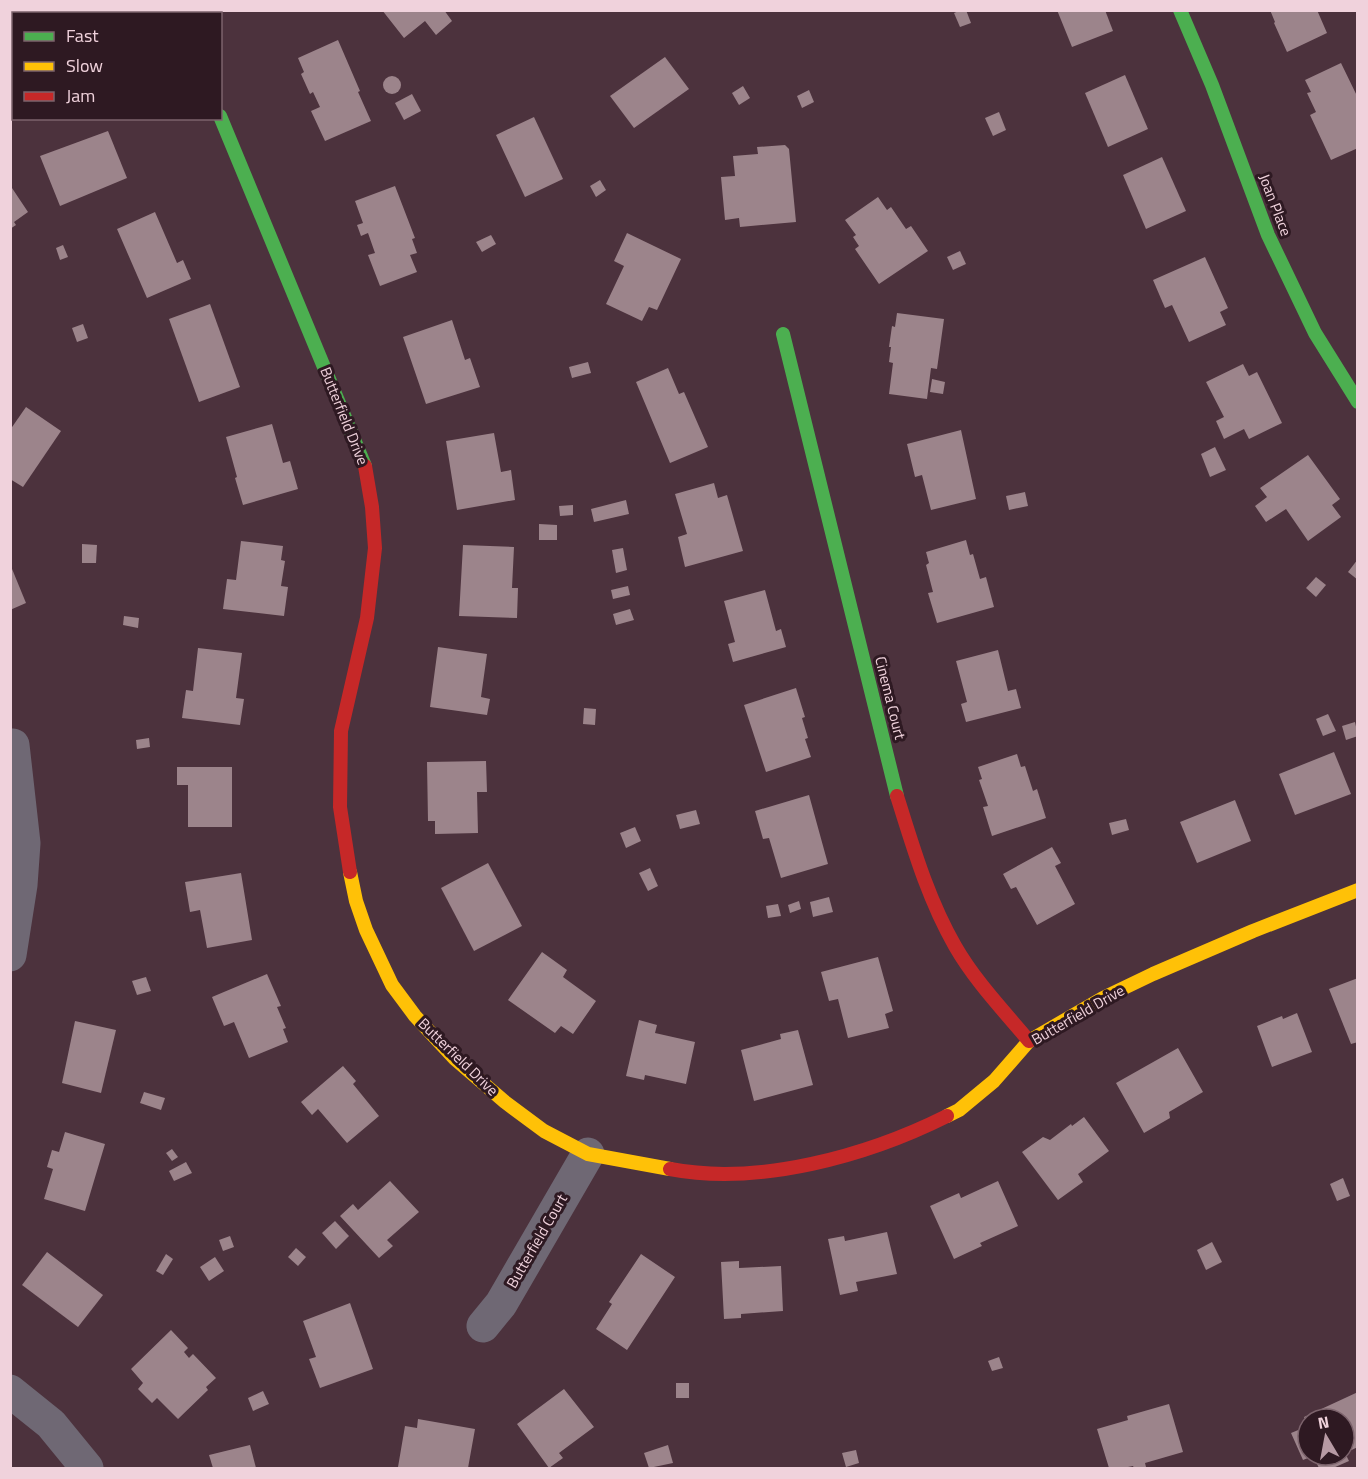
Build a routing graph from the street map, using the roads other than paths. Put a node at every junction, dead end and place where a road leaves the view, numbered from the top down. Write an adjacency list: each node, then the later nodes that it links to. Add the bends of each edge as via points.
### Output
1 (1180, 10): 4 (street, Joan Place, via 1268,235 1315,333)
2 (222, 120): 9 (street, Butterfield Drive, via 365,466 375,548 367,618 341,731 340,807 349,868 366,930 392,985 455,1059 544,1131)
3 (783, 334): 8 (street, Cinema Court, via 891,774 913,848 934,905 956,948)
4 (1358, 402)
5 (13, 746): 7 (street, via 24,843)
6 (1358, 890): 8 (street, Butterfield Drive, via 1153,974)
7 (10, 955)
8 (1029, 1041): 9 (street, Butterfield Drive, via 994,1081 959,1110 886,1143 790,1169 696,1174)
9 (588, 1154): 10 (street, Butterfield Court, via 501,1304)
10 (483, 1326)
11 (10, 1391): 12 (street, via 51,1424)
12 (87, 1468)

